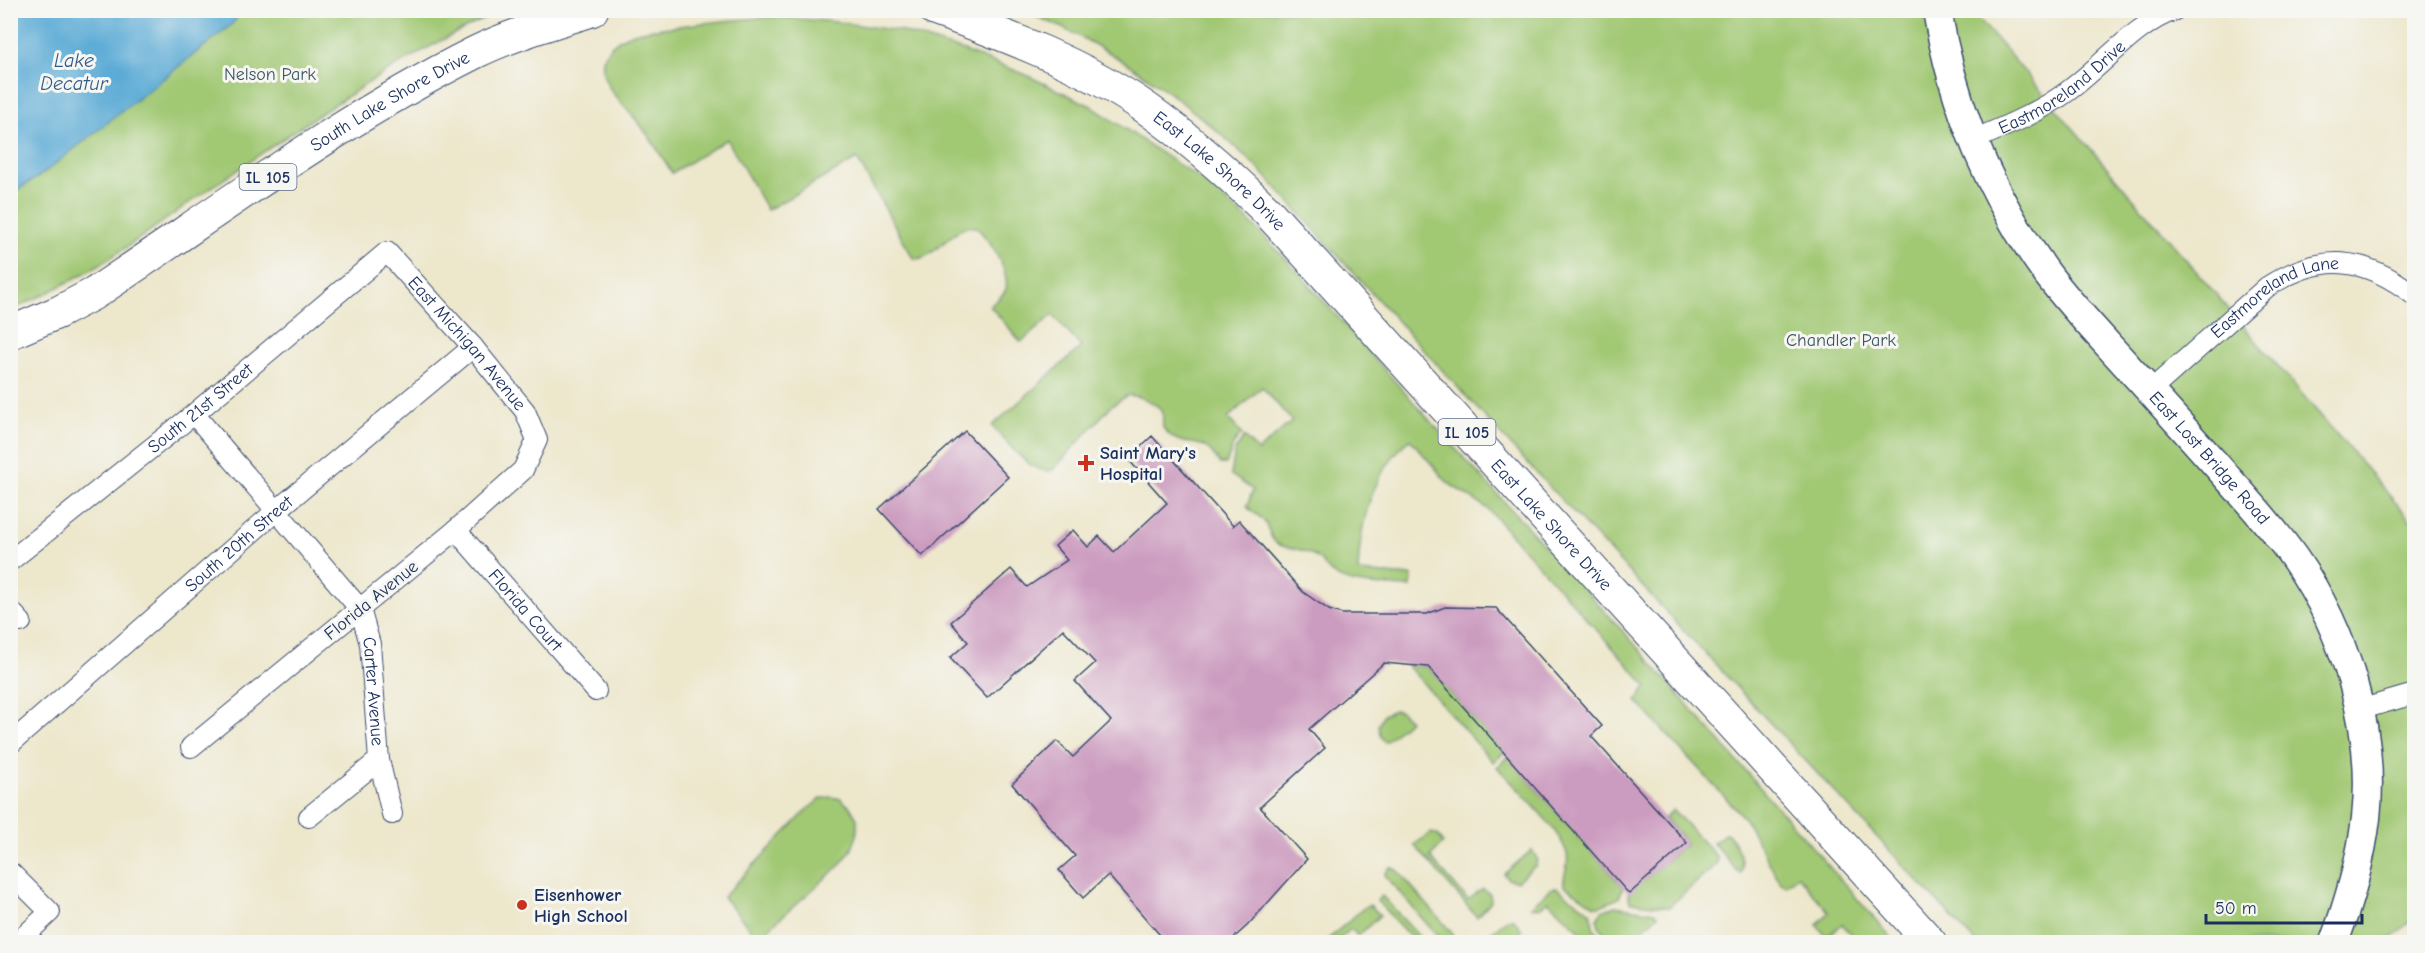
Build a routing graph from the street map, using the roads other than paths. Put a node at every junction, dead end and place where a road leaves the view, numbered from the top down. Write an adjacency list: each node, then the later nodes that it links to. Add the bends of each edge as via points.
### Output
1 (592, 10): 8 (main road, South Lake Shore Drive / IL 105, via 478,51 405,90 95,293)
2 (935, 10): 27 (main road, East Lake Shore Drive / IL 105, via 1012,38 1083,72 1144,107 1212,158 1267,211)
3 (1937, 10): 5 (street, East Lost Bridge Road, via 1950,76)
4 (2175, 10): 5 (street, Eastmoreland Drive, via 2155,19 2052,103)
5 (1973, 140): 10 (street, East Lost Bridge Road, via 2005,206 2049,276)
6 (387, 252): 9 (street, East Michigan Avenue); 11 (street, South 21st Street)
7 (2415, 295): 10 (street, Eastmoreland Lane, via 2395,280 2349,262 2308,266 2266,287)
8 (10, 333)
9 (473, 347): 12 (street, East Michigan Avenue, via 525,411); 13 (street, South 20th Street)
10 (2150, 391): 19 (street, East Lost Bridge Road, via 2295,558 2335,634)
11 (194, 414): 13 (street, Carter Avenue); 15 (street, South 21st Street)
12 (537, 440): 14 (street, Florida Avenue, via 523,470)
13 (276, 511): 16 (street, Carter Avenue); 20 (street, South 20th Street)
14 (456, 530): 16 (street, Florida Avenue); 17 (street, Florida Court)
15 (10, 561)
16 (360, 609): 21 (street, Florida Avenue); 22 (street, Carter Avenue, via 370,644)
17 (596, 691)
18 (2415, 694): 19 (street)
19 (2359, 710): 28 (street, East Lost Bridge Road, via 2365,746 2367,815 2356,877)
20 (10, 744)
21 (191, 747)
22 (379, 760): 23 (street, Carter Avenue); 24 (street)
23 (392, 814)
24 (309, 817)
25 (10, 872): 26 (street, via 50,912)
26 (18, 942)
27 (1930, 942)
28 (2334, 942)

